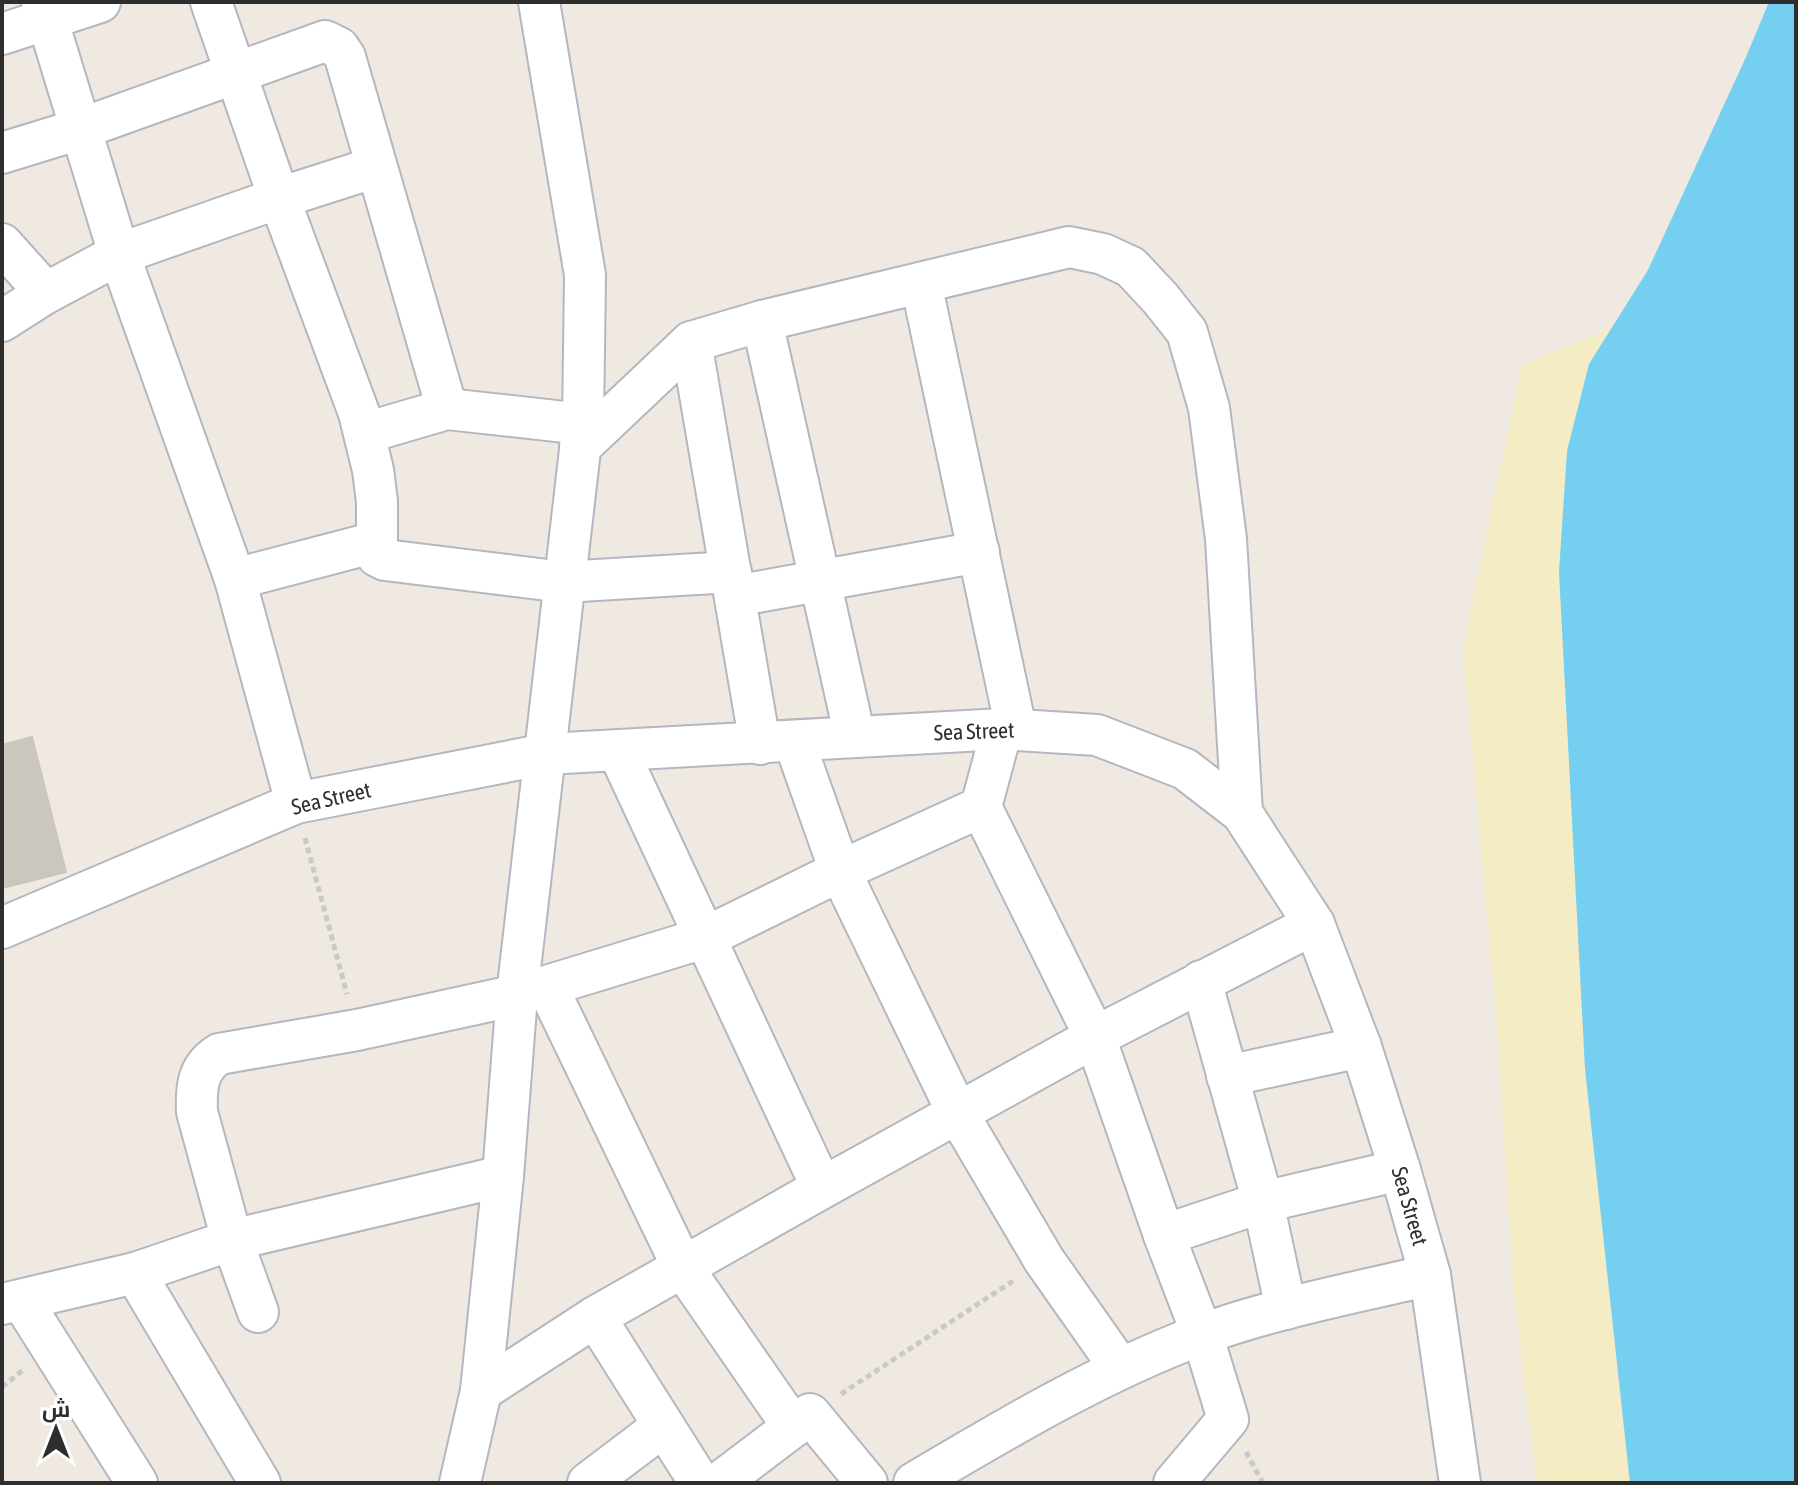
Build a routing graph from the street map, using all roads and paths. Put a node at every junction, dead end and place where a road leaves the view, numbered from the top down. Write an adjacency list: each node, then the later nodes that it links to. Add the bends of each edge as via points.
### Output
1 (100, 2): 4 (street)
2 (211, 2): 6 (street)
3 (539, 2): 20 (street, via 585,275)
4 (45, 10): 5 (street); 7 (street)
5 (2, 34)
6 (235, 73): 7 (street); 9 (street, via 325,41 333,44 345,57); 10 (street)
7 (80, 129): 8 (street); 12 (street)
8 (2, 153)
9 (376, 167): 10 (street); 18 (street)
10 (279, 198): 12 (street); 19 (street)
11 (2, 244): 14 (street)
12 (119, 254): 14 (street); 23 (street)
13 (921, 283): 16 (street); 22 (street); 34 (street, via 1069,247 1131,267 1187,332 1209,408 1226,539)
14 (46, 293): 15 (street)
15 (2, 321)
16 (762, 321): 17 (street); 24 (street)
17 (691, 342): 20 (street); 26 (street)
18 (447, 409): 19 (street); 20 (street)
19 (365, 433): 21 (street, via 377,502)
20 (581, 435): 25 (street)
21 (376, 542): 23 (street); 25 (street, via 376,554 385,560)
22 (979, 552): 24 (street); 27 (street)
23 (235, 579): 32 (street)
24 (822, 579): 26 (street); 28 (street)
25 (563, 582): 26 (street); 31 (street)
26 (733, 584): 29 (street)
27 (1009, 729): 28 (street, Sea Street); 33 (street); 34 (street, Sea Street, via 1097,735 1185,769)
28 (855, 737): 29 (street, Sea Street)
29 (777, 742): 30 (street, Sea Street); 35 (street)
30 (618, 751): 31 (street, Sea Street); 38 (street)
31 (546, 754): 32 (street, Sea Street); 40 (street)
32 (296, 803): 37 (street, Sea Street); 41 (path)
33 (981, 807): 35 (street); 42 (street)
34 (1242, 813): 36 (street, Sea Street)
35 (840, 871): 38 (street); 45 (street)
36 (1314, 924): 39 (street); 43 (street, Sea Street)
37 (2, 928)
38 (704, 938): 40 (street); 48 (street)
39 (1201, 981): 42 (street); 44 (street)
40 (532, 991): 41 (street); 47 (street); 53 (street)
41 (357, 1030): 51 (street, via 219,1054 206,1062 196,1091 197,1112)
42 (1095, 1037): 45 (street); 50 (street)
43 (1361, 1047): 44 (street); 46 (street, Sea Street)
44 (1227, 1076): 49 (street)
45 (958, 1114): 48 (street); 52 (street)
46 (1400, 1170): 49 (street); 55 (street, Sea Street)
47 (503, 1176): 51 (street); 62 (street)
48 (822, 1188): 53 (street)
49 (1263, 1202): 50 (street); 57 (street)
50 (1164, 1235): 60 (street)
51 (232, 1240): 54 (street); 58 (street)
52 (1044, 1260): 61 (street); 63 (path)
53 (683, 1268): 59 (street); 63 (street)
54 (135, 1273): 56 (street); 66 (street)
55 (1430, 1275): 57 (street); 74 (street, Sea Street)
56 (12, 1303): 65 (street)
57 (1286, 1309): 60 (street)
58 (258, 1312)
59 (595, 1317): 62 (street); 64 (street)
60 (1202, 1334): 61 (street); 73 (street, via 1228,1419)
61 (1120, 1368): 72 (street)
62 (481, 1391): 67 (street)
63 (802, 1420): 70 (street); 71 (street)
64 (662, 1427): 68 (street); 69 (street)
65 (137, 1483)
66 (260, 1483)
67 (460, 1483)
68 (588, 1483)
69 (700, 1483)
70 (719, 1483)
71 (867, 1483)
72 (914, 1483)
73 (1174, 1483)
74 (1460, 1483)

